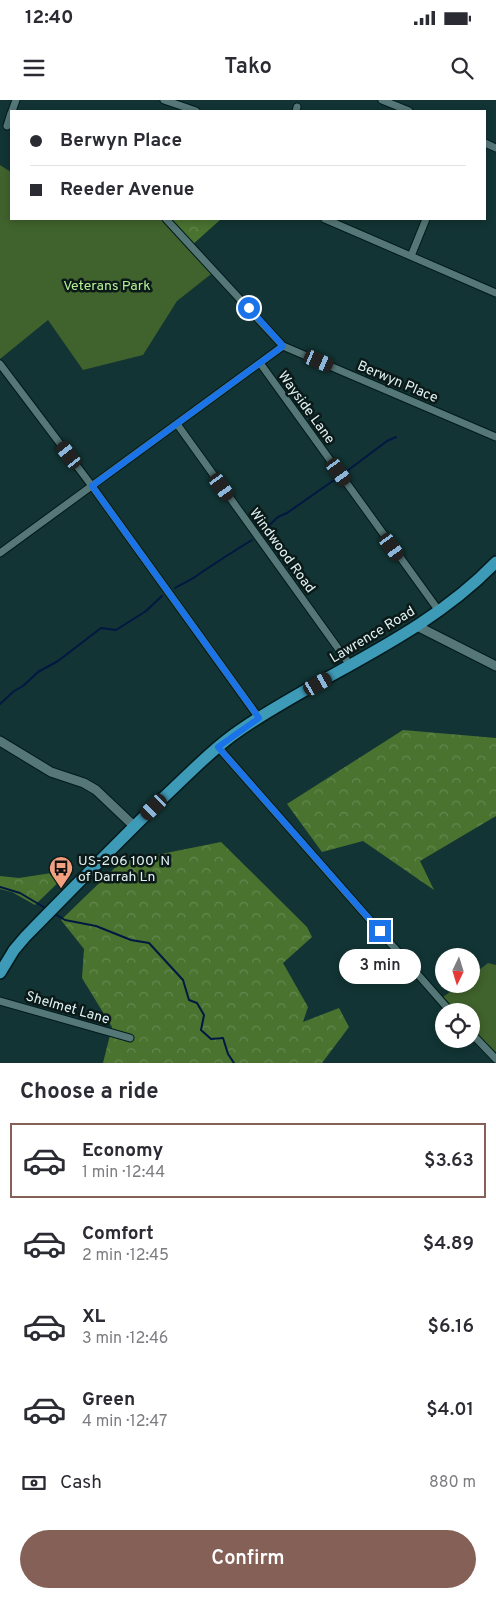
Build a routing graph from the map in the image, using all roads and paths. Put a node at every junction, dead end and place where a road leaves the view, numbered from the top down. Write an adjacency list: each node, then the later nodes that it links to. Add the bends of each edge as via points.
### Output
1 (164, 100): 3 (street)
2 (382, 100): 4 (street)
3 (193, 110)
4 (407, 110)
5 (167, 220): 10 (street, Berwyn Place)
6 (327, 220): 8 (street)
7 (426, 220): 8 (street)
8 (411, 256): 9 (street)
9 (496, 293)
10 (283, 346): 11 (street); 14 (street, Berwyn Place)
11 (260, 363): 13 (street); 18 (street, Wayside Lane)
12 (0, 364): 15 (street)
13 (177, 424): 15 (street); 20 (street, Windwood Road)
14 (496, 437)
15 (92, 486): 16 (street); 22 (street)
16 (0, 553)
17 (496, 562): 18 (main road, Lawrence Road)
18 (439, 611): 19 (main road, Lawrence Road)
19 (417, 626): 20 (main road, Lawrence Road); 21 (street)
20 (350, 665): 22 (main road, Lawrence Road)
21 (496, 666)
22 (259, 718): 24 (main road, Lawrence Road)
23 (0, 741): 25 (street, via 46,770 96,790)
24 (218, 747): 25 (main road, Lawrence Road); 28 (street)
25 (135, 827): 26 (main road, Lawrence Road, via 25,937)
26 (0, 973)
27 (0, 1001): 29 (street, Shelmet Lane)
28 (443, 1003)
29 (130, 1038)
30 (480, 1042): 31 (street)
31 (496, 1059)

